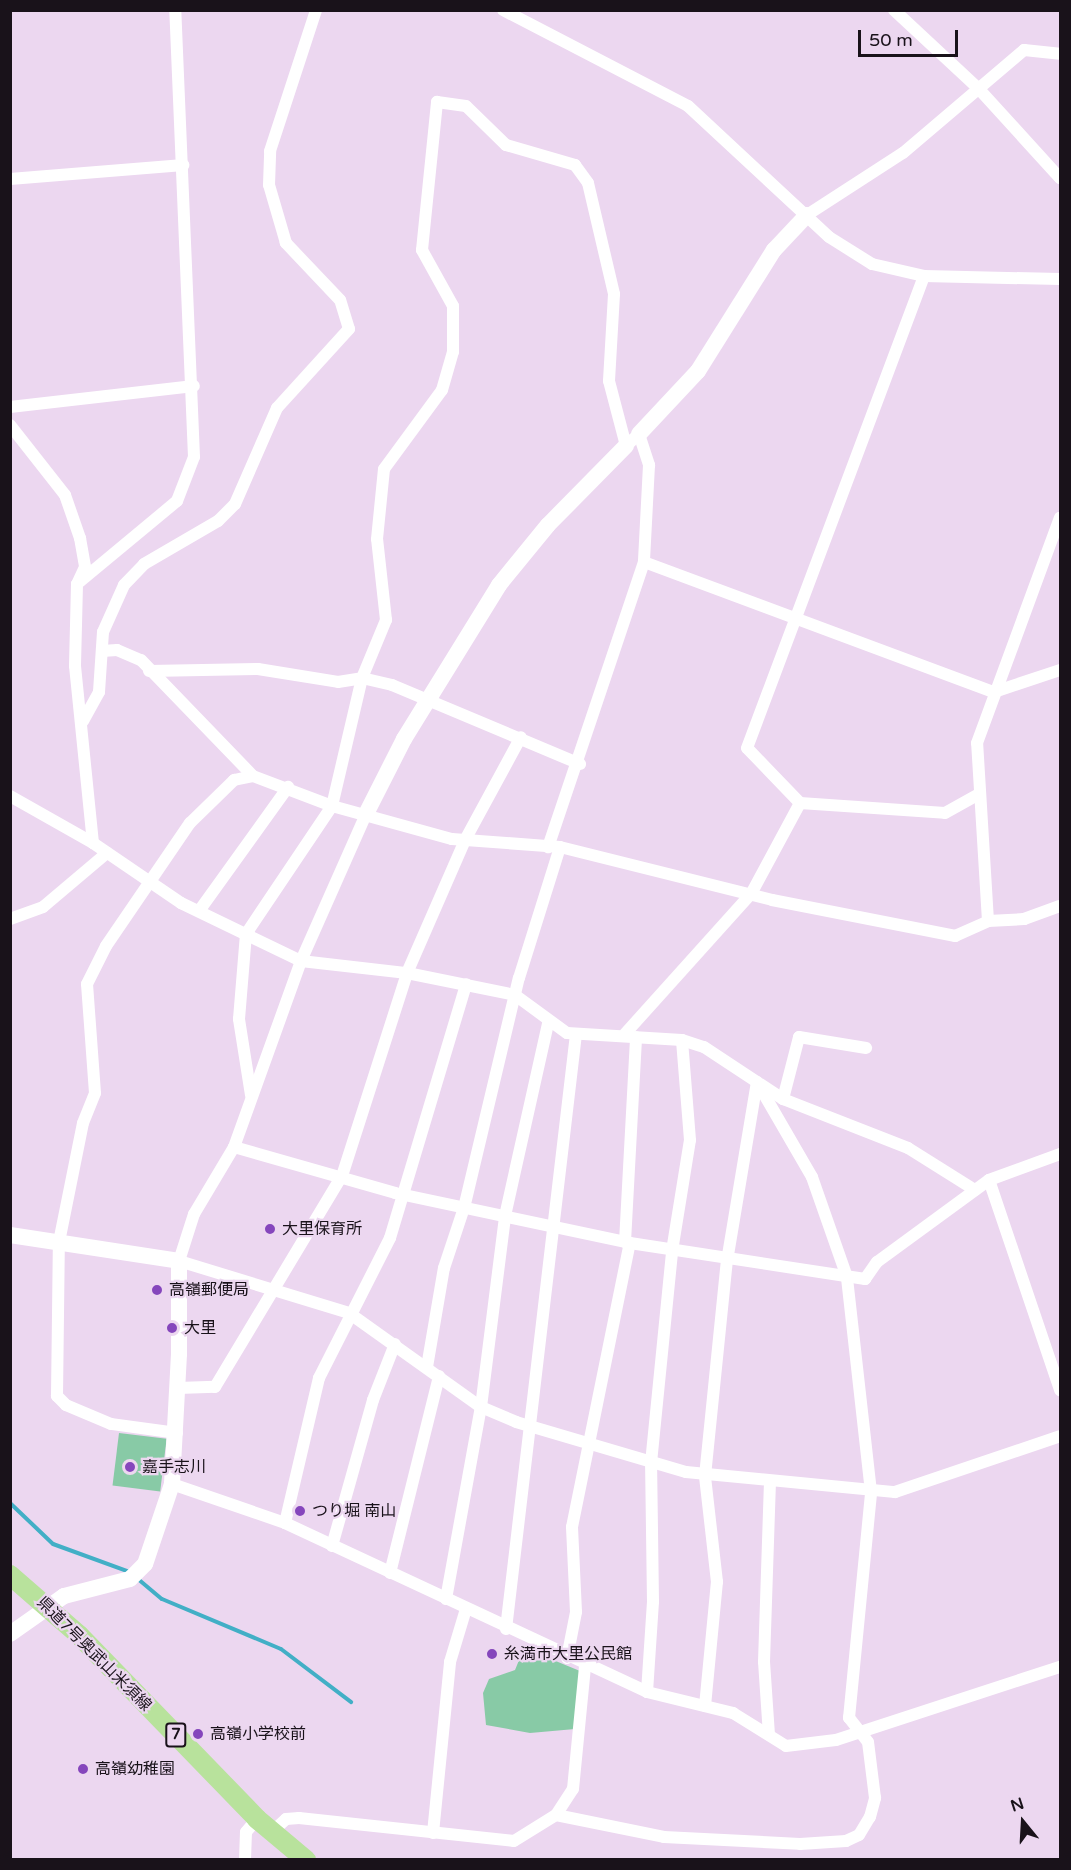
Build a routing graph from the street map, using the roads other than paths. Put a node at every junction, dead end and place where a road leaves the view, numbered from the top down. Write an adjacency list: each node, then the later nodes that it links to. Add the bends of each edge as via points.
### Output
1 (175, 10): 7 (street)
2 (316, 10): 22 (street, via 270,151 269,185 286,243 340,300 349,329 277,408 235,504 218,521 133,573 112,607)
3 (502, 10): 10 (street, via 688,106)
4 (894, 10): 6 (street)
5 (1060, 54): 6 (street, via 1024,50)
6 (978, 88): 8 (street); 10 (street, via 903,153)
7 (183, 165): 9 (street); 13 (street)
8 (1060, 178)
9 (10, 179)
10 (807, 215): 11 (street, via 829,237 872,264); 16 (street, via 774,250 698,371)
11 (924, 276): 12 (street); 21 (street)
12 (1060, 279)
13 (194, 387): 14 (street); 20 (street, via 194,457 189,482 149,528)
14 (10, 407)
15 (10, 425): 20 (street, via 69,505 85,567)
16 (639, 434): 17 (street); 19 (street, via 649,465)
17 (626, 446): 25 (street, via 609,381 614,294 608,251 588,183 575,165 506,145 466,106 437,102 422,250 453,306 453,352 442,390 384,469 376,539 386,620); 27 (street, via 514,564)
18 (1060, 518): 26 (street)
19 (644, 562): 21 (street); 30 (street)
20 (77, 584): 28 (street, via 75,666)
21 (798, 619): 26 (street); 35 (street, via 747,748)
22 (102, 651): 24 (street, via 117,650); 28 (street, via 99,692)
23 (1060, 670): 26 (street)
24 (149, 671): 25 (street, via 258,669 338,682); 31 (street)
25 (362, 678): 27 (street, via 392,684); 36 (street)
26 (994, 692): 33 (street, via 977,743)
27 (426, 702): 29 (street); 37 (street)
28 (83, 721): 39 (street)
29 (521, 737): 30 (street); 38 (street)
30 (580, 764): 40 (street)
31 (253, 776): 32 (street); 42 (street, via 234,780 211,799)
32 (288, 787): 36 (street); 45 (street)
33 (979, 794): 35 (street, via 945,813); 47 (street)
34 (10, 796): 39 (street)
35 (800, 803): 43 (street)
36 (332, 806): 37 (street); 48 (street)
37 (367, 812): 38 (street); 49 (street)
38 (465, 840): 40 (street); 50 (street)
39 (93, 843): 41 (street)
40 (554, 847): 43 (street); 52 (street)
41 (107, 853): 42 (street); 46 (street, via 43,907)
42 (152, 884): 45 (street); 72 (street, via 106,946 87,984 95,1094 83,1123)
43 (751, 894): 47 (street, via 955,936); 55 (street)
44 (1060, 906): 47 (street, via 1024,919)
45 (199, 911): 48 (street)
46 (10, 919)
47 (988, 921)
48 (246, 934): 49 (street); 60 (street, via 239,1019)
49 (301, 961): 50 (street); 60 (street)
50 (407, 973): 51 (street); 64 (street)
51 (466, 984): 52 (street); 67 (street)
52 (515, 995): 53 (street); 68 (street)
53 (548, 1023): 54 (street); 69 (street)
54 (576, 1035): 55 (street); 70 (street)
55 (623, 1036): 56 (street)
56 (636, 1037): 57 (street); 73 (street)
57 (682, 1040): 59 (street, via 704,1047); 74 (street, via 690,1140)
58 (866, 1048): 61 (street, via 799,1037)
59 (757, 1082): 61 (street); 76 (street); 77 (street, via 812,1177)
60 (252, 1098): 62 (street)
61 (783, 1099): 66 (street, via 908,1148)
62 (234, 1147): 64 (street); 75 (street, via 194,1214)
63 (1060, 1154): 65 (street)
64 (342, 1176): 67 (street); 78 (street)
65 (989, 1180): 66 (street); 84 (street)
66 (975, 1190): 77 (street, via 877,1262 866,1279)
67 (400, 1194): 68 (street); 79 (street, via 390,1238)
68 (464, 1208): 69 (street); 81 (street, via 444,1268)
69 (506, 1216): 70 (street); 85 (street)
70 (557, 1228): 73 (street); 86 (street)
71 (10, 1235): 72 (street)
72 (59, 1242): 75 (street); 87 (street, via 59,1399 111,1424)
73 (628, 1243): 74 (street); 89 (street, via 599,1383)
74 (672, 1251): 76 (street); 90 (street)
75 (179, 1261): 78 (street); 83 (street)
76 (727, 1261): 77 (street); 91 (street)
77 (847, 1277): 94 (street)
78 (277, 1288): 79 (street); 83 (street, via 215,1387)
79 (349, 1313): 80 (street); 95 (street, via 310,1407)
80 (395, 1344): 81 (street); 96 (street, via 373,1400)
81 (427, 1367): 82 (street)
82 (439, 1376): 85 (street); 97 (street)
83 (178, 1388): 87 (street)
84 (1060, 1390)
85 (481, 1407): 86 (street); 99 (street)
86 (530, 1427): 89 (street); 102 (street)
87 (177, 1433): 93 (street)
88 (1060, 1436): 94 (street, via 895,1492)
89 (592, 1447): 90 (street); 104 (street, via 572,1527 576,1612)
90 (651, 1463): 91 (street); 107 (street, via 653,1602)
91 (705, 1476): 92 (street); 108 (street, via 717,1582)
92 (770, 1483): 94 (street); 110 (street, via 764,1662)
93 (172, 1484): 95 (street); 100 (street, via 145,1564 117,1584 74,1591)
94 (871, 1492): 109 (street, via 849,1718)
95 (285, 1522): 96 (street)
96 (332, 1546): 97 (street)
97 (390, 1573): 99 (street)
98 (10, 1575): 100 (main road, 県道7号奥武山米須線 / 7)
99 (446, 1599): 101 (street)
100 (49, 1606): 103 (street); 112 (main road, 県道7号奥武山米須線 / 7)
101 (466, 1609): 102 (street); 114 (street, via 450,1662)
102 (506, 1629): 104 (street)
103 (10, 1634)
104 (567, 1658): 106 (street)
105 (1060, 1666): 109 (street)
106 (585, 1667): 107 (street); 111 (street, via 573,1789)
107 (647, 1692): 108 (street)
108 (705, 1706): 110 (street, via 753,1722)
109 (859, 1729): 110 (street, via 806,1746 786,1746); 111 (street, via 868,1742 875,1798 858,1835 846,1841 685,1839)
110 (769, 1735)
111 (556, 1815): 114 (street, via 514,1840)
112 (257, 1819): 113 (main road, 県道7号奥武山米須線 / 7); 115 (street, via 246,1832)
113 (272, 1832): 114 (street, via 286,1819 299,1818); 116 (main road, 県道7号奥武山米須線 / 7)
114 (433, 1833)
115 (244, 1860)
116 (306, 1860)

